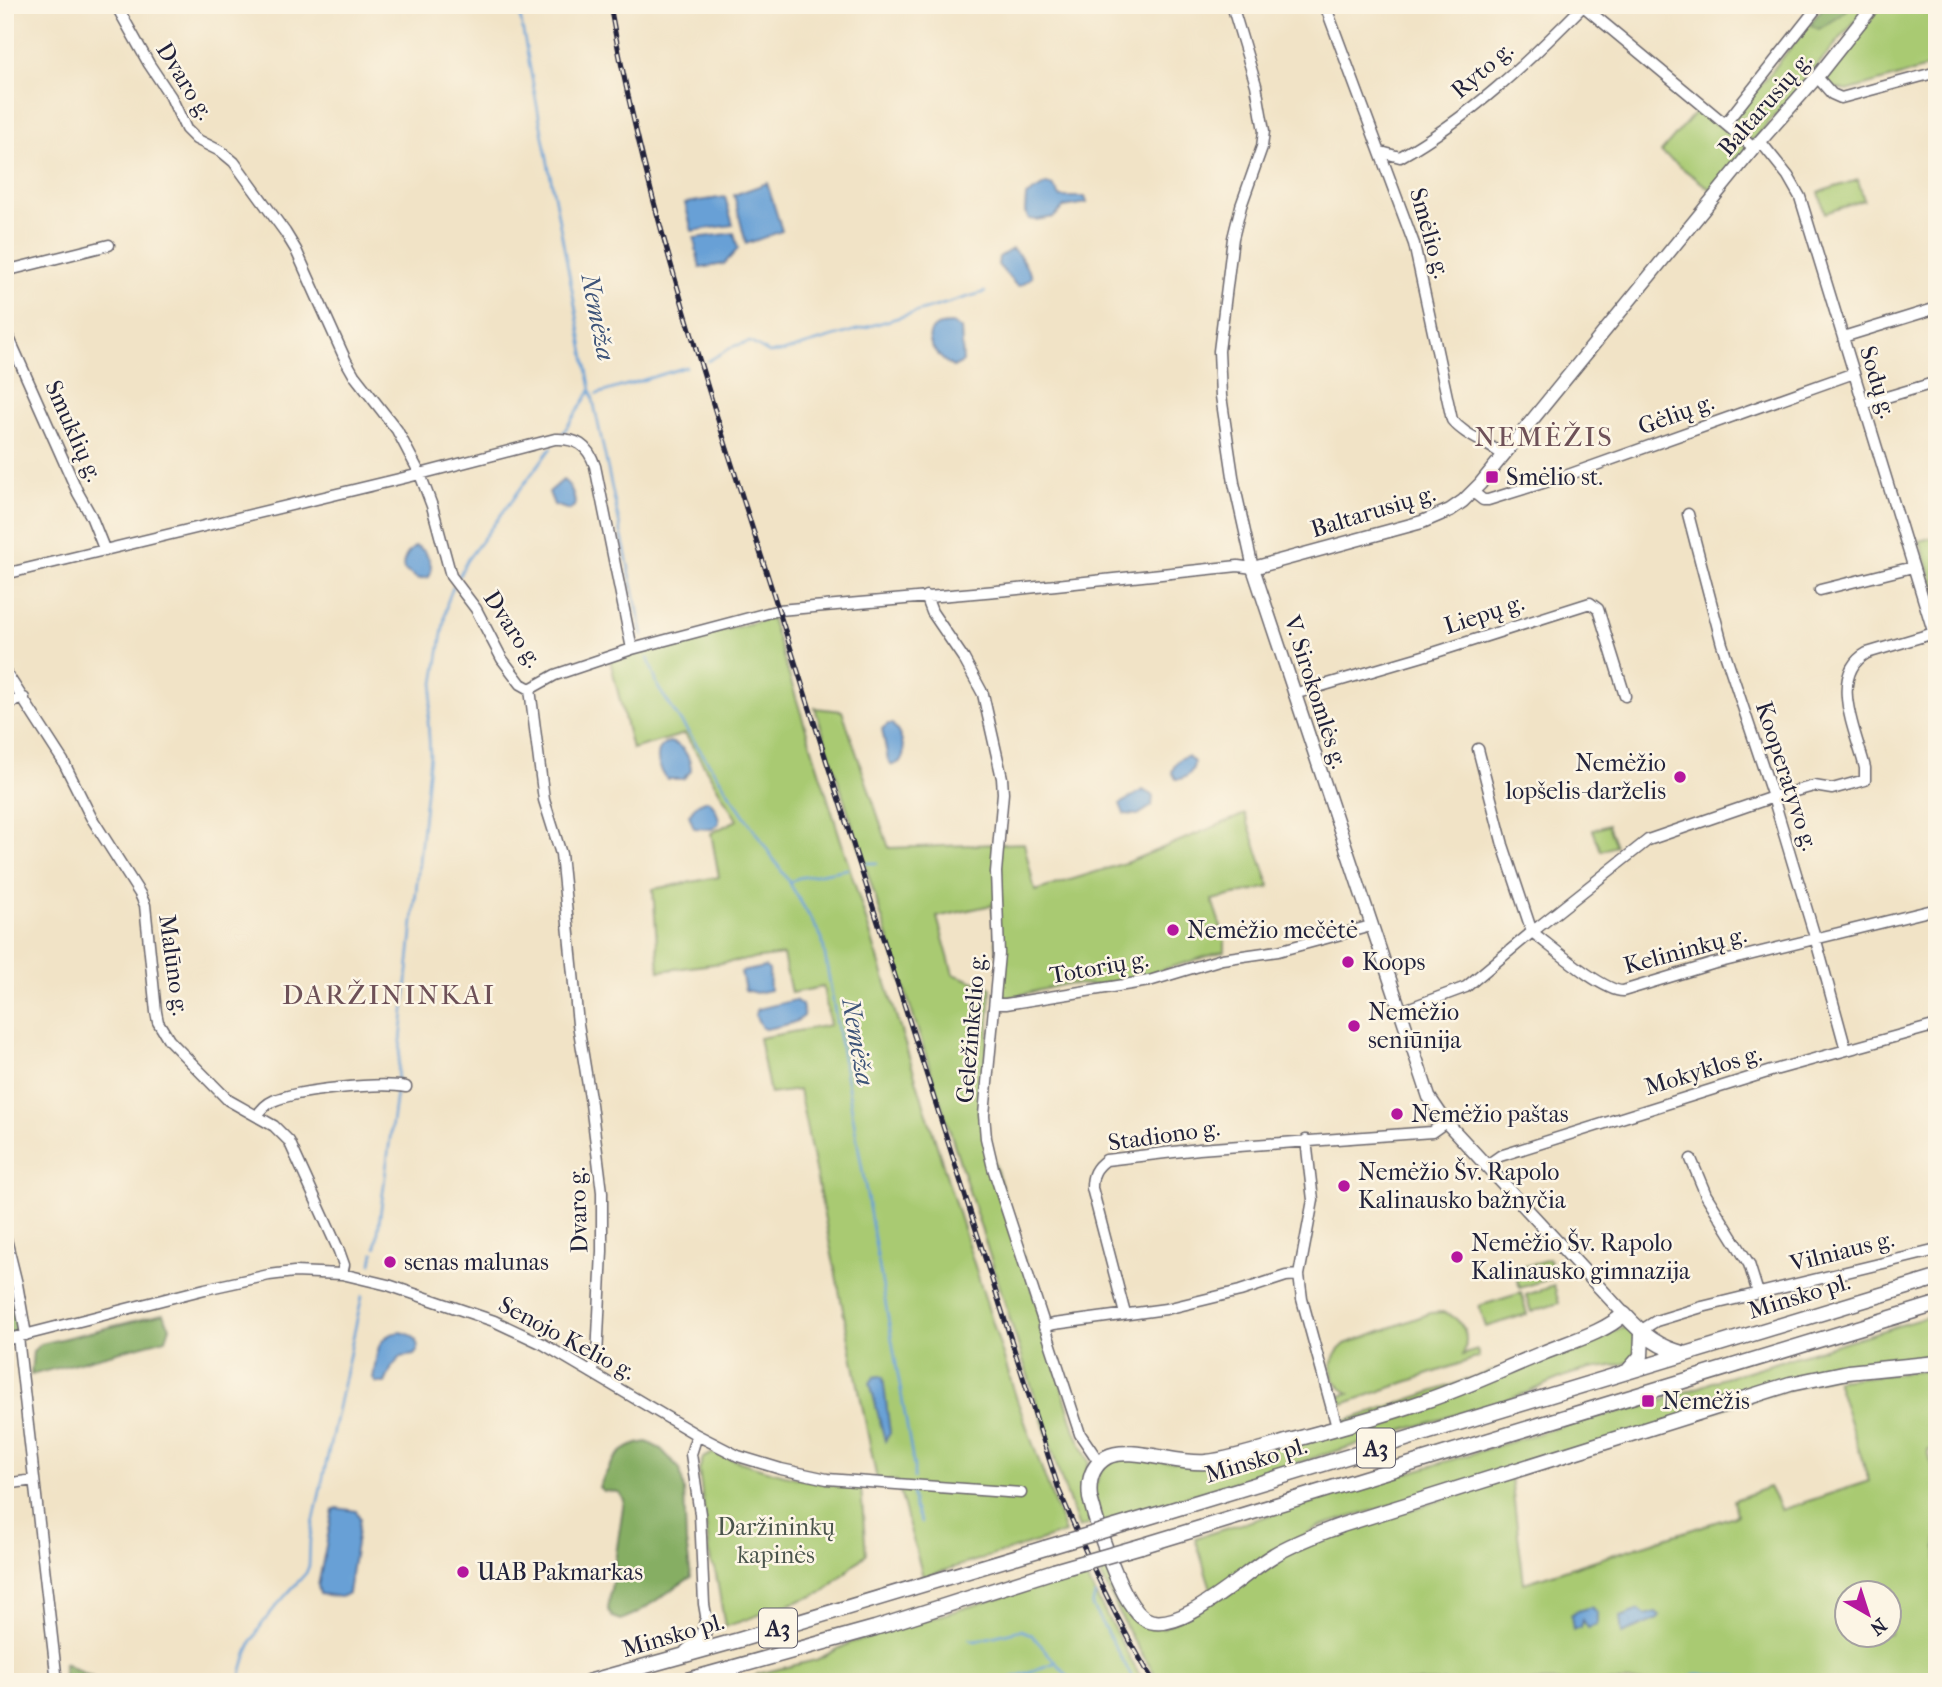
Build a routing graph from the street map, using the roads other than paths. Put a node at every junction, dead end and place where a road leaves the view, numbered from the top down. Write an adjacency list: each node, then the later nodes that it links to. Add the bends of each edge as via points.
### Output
1 (116, 5): 23 (street, Dvaro g., via 186,129 234,162 285,232 354,375 397,430)
2 (1232, 5): 28 (street, V. Sirokomlės g., via 1256,85 1264,131 1233,238 1219,351 1234,483)
3 (1325, 5): 11 (street, Smėlio g.)
4 (1819, 5): 9 (street)
5 (1874, 5): 8 (main road, Baltarusių g.)
6 (1583, 6): 9 (street, Sodų g.); 12 (street, Ryto g., via 1505,81 1434,138)
7 (1937, 72): 8 (street, via 1840,98)
8 (1817, 77): 10 (main road, Baltarusių g.)
9 (1725, 124): 10 (street, Sodų g.)
10 (1757, 145): 18 (street, Sodų g., via 1788,176 1800,197); 22 (main road, Baltarusių g.)
11 (1381, 152): 12 (street); 13 (street, Smėlio g.)
12 (1400, 158): 13 (street, Ryto g.)
13 (1388, 171): 22 (street, Smėlio g., via 1415,244 1452,420)
14 (109, 245): 15 (street)
15 (5, 271)
16 (1937, 308): 18 (street)
17 (5, 329): 26 (street, Smuklių g.)
18 (1843, 337): 19 (street, Sodų g.)
19 (1854, 373): 21 (street, Sodų g.); 24 (street, Gėlių g., via 1488,500)
20 (1937, 382): 21 (street)
21 (1863, 404): 27 (street, Sodų g.)
22 (1503, 455): 24 (main road, Baltarusių g.)
23 (420, 474): 26 (street); 33 (street, via 555,439 585,446 595,466); 35 (street, Dvaro g., via 447,569 476,609 502,659)
24 (1473, 492): 28 (main road, Baltarusių g., via 1450,510 1422,522)
25 (1688, 514): 41 (street, Kooperatyvo g., via 1722,644)
26 (105, 551): 29 (street)
27 (1913, 567): 30 (street); 32 (street, Sodų g.)
28 (1253, 568): 31 (street, Baltarusių g.); 36 (main road, V. Sirokomlės g.)
29 (5, 575)
30 (1821, 590)
31 (926, 596): 33 (street, Baltarusių g., via 779,610); 46 (street, Geležinkelio g., via 983,694 1000,768 1003,793 996,872 999,954)
32 (1935, 639): 41 (street, via 1867,653 1849,669 1847,697 1865,780)
33 (632, 649): 35 (street, Baltarusių g., via 555,675)
34 (5, 671): 38 (street, Malūno g.)
35 (530, 689): 74 (street, Dvaro g., via 544,800 561,854 601,1192 597,1358)
36 (1294, 694): 37 (street, Liepų g., via 1590,603 1598,609); 43 (main road, V. Sirokomlės g.)
37 (1625, 696)
38 (24, 698): 39 (street); 51 (street, Malūno g., via 145,905 156,1013 162,1030 228,1100)
39 (5, 704)
40 (1478, 749): 44 (street)
41 (1773, 797): 44 (street, via 1648,840); 45 (street, Kooperatyvo g.)
42 (1937, 909): 45 (street, Kelininkų g.)
43 (1371, 926): 46 (street, Totorių g., via 1278,951 1222,959 1135,984); 47 (main road, V. Sirokomlės g.)
44 (1532, 932): 45 (street, Kelininkų g., via 1616,991); 47 (street, via 1466,987)
45 (1815, 937): 49 (street, Kooperatyvo g.)
46 (995, 1003): 67 (street, Geležinkelio g., via 986,1138)
47 (1399, 1012): 52 (main road, V. Sirokomlės g., via 1429,1097)
48 (1937, 1025): 49 (street, Mokyklos g.)
49 (1846, 1050): 55 (street, Mokyklos g., via 1500,1156)
50 (406, 1087): 51 (street, via 386,1085 292,1096 267,1104)
51 (257, 1116): 60 (street, Malūno g., via 282,1133 297,1154 339,1251)
52 (1446, 1122): 53 (street, via 1432,1132); 55 (main road, V. Sirokomlės g.)
53 (1306, 1140): 61 (street, via 1313,1200); 65 (street, Stadiono g., via 1106,1160 1098,1166 1092,1188)
54 (1691, 1159): 63 (street, via 1706,1195 1749,1264)
55 (1486, 1165): 66 (main road, V. Sirokomlės g.)
56 (5, 1178): 57 (street)
57 (5, 1201)
58 (5, 1235): 69 (street, via 17,1284)
59 (1937, 1250): 63 (street, Vilniaus g.)
60 (342, 1274): 69 (street, Senojo Kelio g., via 269,1275); 74 (street, Senojo Kelio g., via 388,1284 485,1317)
61 (1299, 1275): 65 (street, via 1166,1309); 75 (street)
62 (1937, 1278): 71 (highway, Minsko pl. / A3)
63 (1758, 1293): 68 (street, Vilniaus g., via 1656,1321)
64 (1937, 1304): 84 (highway, Minsko pl. / A3, bridge, via 1054,1571)
65 (1125, 1314): 67 (street)
66 (1625, 1314): 68 (highway); 75 (highway, via 1426,1401)
67 (1044, 1327): 77 (street, Geležinkelio g., via 1080,1434)
68 (1641, 1332): 71 (highway, via 1663,1348); 73 (highway, via 1641,1356)
69 (22, 1336): 70 (street, Senojo Kelio g.); 78 (street)
70 (5, 1340)
71 (1686, 1354): 73 (highway, Minsko pl. / A3)
72 (1937, 1363): 77 (highway, via 1859,1370 1790,1384 1342,1525 1291,1545 1185,1616 1162,1623 1138,1613 1117,1576 1090,1498 1090,1479)
73 (1627, 1372): 82 (highway, Minsko pl. / A3, bridge)
74 (592, 1373): 76 (street, Senojo Kelio g.)
75 (1337, 1427): 77 (highway, via 1208,1462 1123,1453)
76 (697, 1435): 80 (street, Senojo Kelio g., via 738,1456 827,1479); 81 (street, via 691,1454)
77 (1099, 1462)
78 (34, 1480): 79 (street); 85 (street)
79 (5, 1484)
80 (1021, 1493)
81 (707, 1621): 82 (highway, via 721,1635); 83 (highway, via 702,1639)
82 (739, 1640): 83 (highway, Minsko pl. / A3)
83 (682, 1654): 86 (highway, Minsko pl. / A3)
84 (734, 1675): 87 (highway, Minsko pl. / A3)
85 (57, 1682)
86 (588, 1682)
87 (681, 1682)

